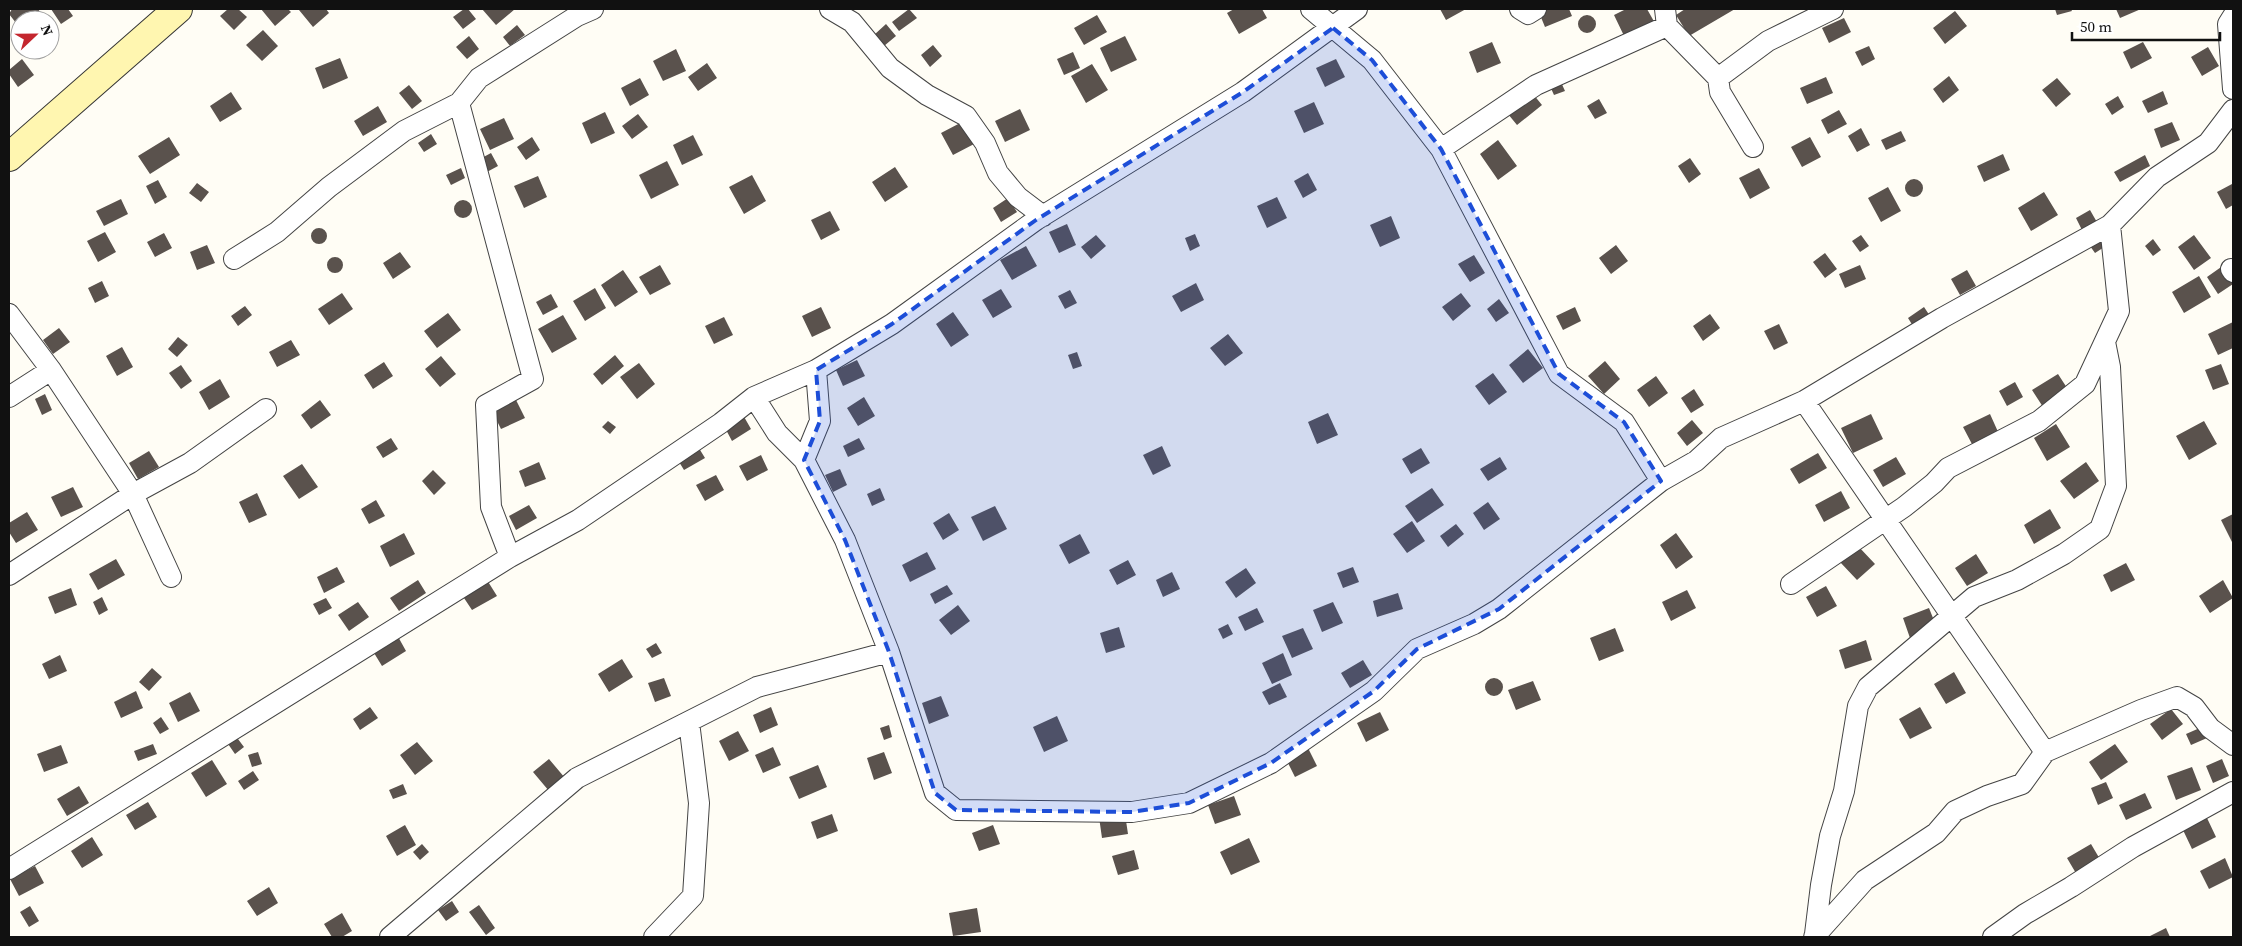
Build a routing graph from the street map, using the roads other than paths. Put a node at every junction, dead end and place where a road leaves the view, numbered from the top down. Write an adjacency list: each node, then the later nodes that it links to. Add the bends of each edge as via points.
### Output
1 (178, 9): 18 (main road)
2 (593, 9): 14 (street, via 478,78)
3 (830, 9): 19 (street, via 852,22 890,68 927,95 966,116 986,144 998,173 1018,197)
4 (1311, 9): 11 (street)
5 (1357, 9): 11 (street)
6 (1520, 9): 7 (street, via 1528,14)
7 (1536, 9)
8 (1833, 9): 12 (street, via 1768,41)
9 (2233, 16): 13 (street, via 2228,24)
10 (1666, 18): 12 (street); 17 (street, via 1536,85)
11 (1333, 28): 17 (street, via 1372,60); 19 (street, via 1243,92)
12 (1718, 78): 16 (street, via 1720,92)
13 (2233, 89)
14 (459, 103): 21 (street, via 404,131 329,187 277,232); 34 (street, via 534,379 486,405 491,507)
15 (2233, 110): 20 (street, via 2208,143 2157,177)
16 (1753, 147)
17 (1441, 149): 31 (street, via 1559,374 1624,422)
18 (9, 157)
19 (1043, 216): 25 (street, via 892,324)
20 (2110, 225): 23 (street, via 2119,311); 28 (street, via 1942,318)
21 (234, 259)
22 (9, 314): 24 (street)
23 (2104, 342): 33 (street, via 2084,384 2039,421 1948,468 1926,489); 38 (street, via 2110,367 2116,486 2100,529 2017,580 1974,597)
24 (51, 370): 26 (street); 32 (street)
25 (816, 370): 27 (street); 30 (street, via 820,421)
26 (9, 397)
27 (754, 397): 30 (street, via 777,433); 34 (street, via 578,520)
28 (1804, 401): 31 (street, via 1721,438 1696,461); 33 (street)
29 (266, 409): 32 (street, via 190,463)
30 (804, 460): 39 (street, via 845,540)
31 (1661, 481): 39 (street, via 1499,609 1417,650 1374,691 1271,763 1189,803 1132,812 956,810 935,793)
32 (133, 494): 35 (street); 36 (street)
33 (1885, 518): 37 (street); 38 (street)
34 (510, 557): 44 (street)
35 (9, 575)
36 (171, 577)
37 (1791, 584)
38 (1952, 617): 42 (street); 45 (street, via 1868,687 1858,706 1844,790 1830,836)
39 (889, 652): 40 (street, via 757,686)
40 (689, 722): 46 (street, via 577,778); 47 (street, via 699,803 693,896)
41 (2233, 745): 42 (street, via 2210,728 2194,707 2177,697)
42 (2045, 752): 45 (street, via 2022,784 1955,811 1936,833 1865,880)
43 (2233, 792): 48 (street, via 2133,847)
44 (9, 868)
45 (1814, 936)
46 (390, 937)
47 (654, 937)
48 (1993, 937)

